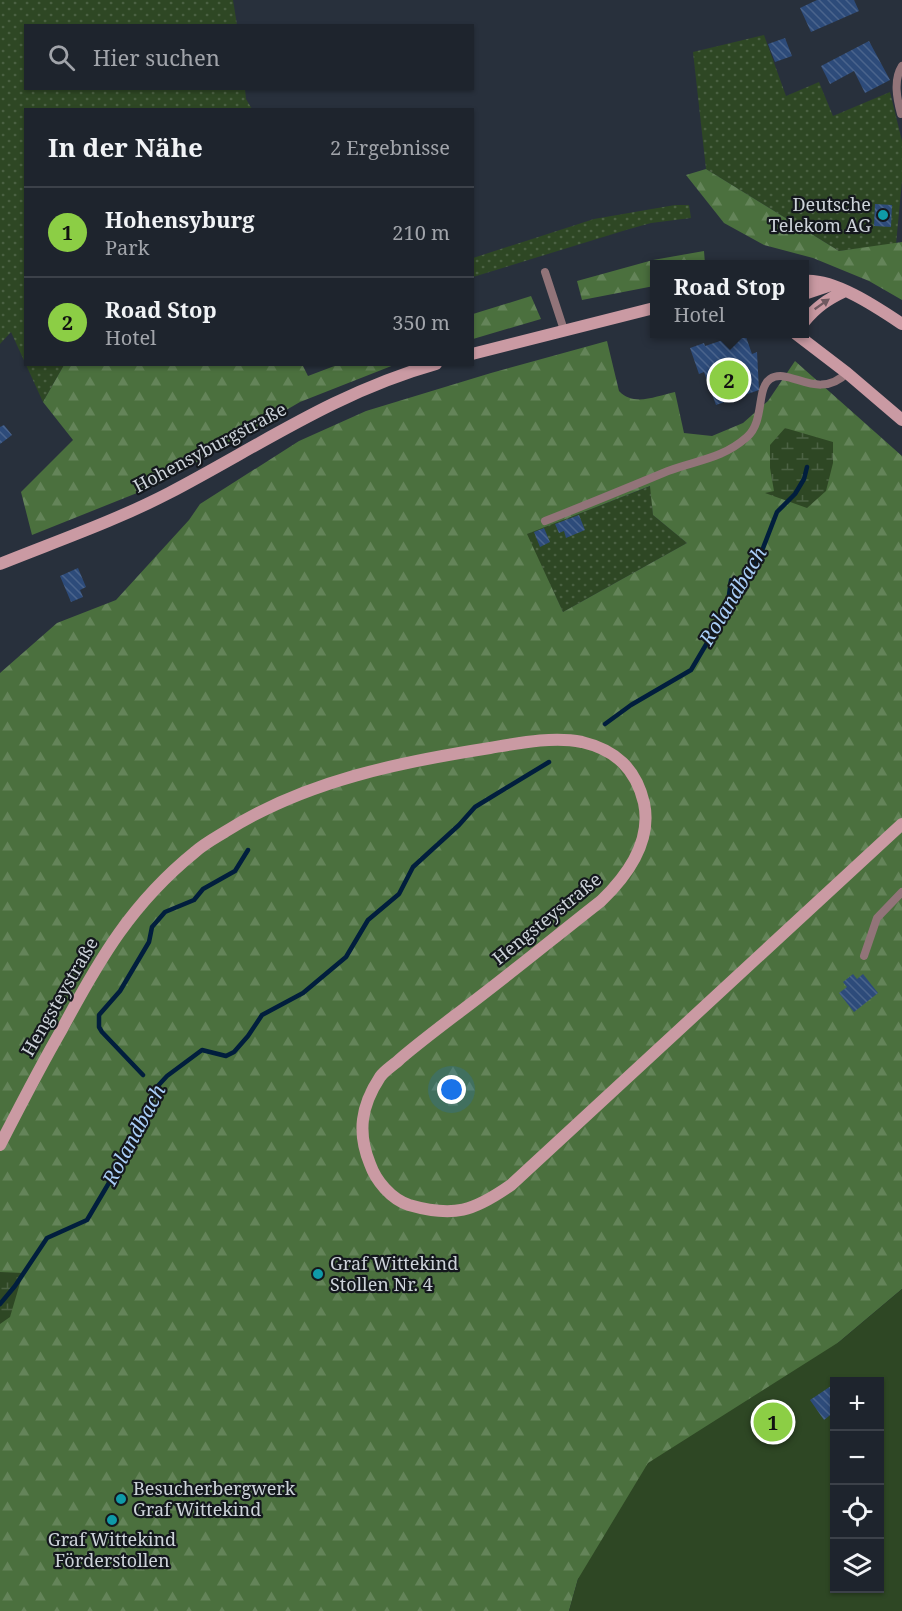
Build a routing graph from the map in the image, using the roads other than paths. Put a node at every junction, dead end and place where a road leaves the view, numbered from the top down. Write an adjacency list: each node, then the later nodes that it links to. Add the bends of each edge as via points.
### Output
1 (902, 66): 2 (lane, via 896,96)
2 (901, 114)
3 (545, 272): 11 (lane)
4 (809, 282): 5 (main road)
5 (829, 285): 6 (main road); 7 (main road)
6 (845, 291): 9 (main road, one-way to 6, via 826,300); 10 (main road)
7 (809, 292)
8 (650, 309): 11 (main road)
9 (809, 316)
10 (902, 324)
11 (564, 330): 13 (main road)
12 (802, 338): 15 (main road)
13 (474, 353)
14 (430, 366): 18 (main road, Hohensyburgstraße, via 354,393 168,494)
15 (847, 374): 16 (main road); 17 (lane, via 830,384 808,384 776,376 764,390 758,420 750,435 733,448)
16 (902, 420)
17 (545, 522)
18 (0, 564)
19 (902, 824): 22 (main road, Hengsteystraße, via 511,1185 470,1208 432,1212 403,1203 386,1191 374,1174 361,1134 371,1094 381,1075 616,886 639,849 646,825 640,788 621,760 597,746 571,740 525,742 438,757 335,781 258,811 198,849 162,880 126,921 97,965)
20 (902, 892): 21 (lane, via 877,918)
21 (864, 956)
22 (0, 1145)

